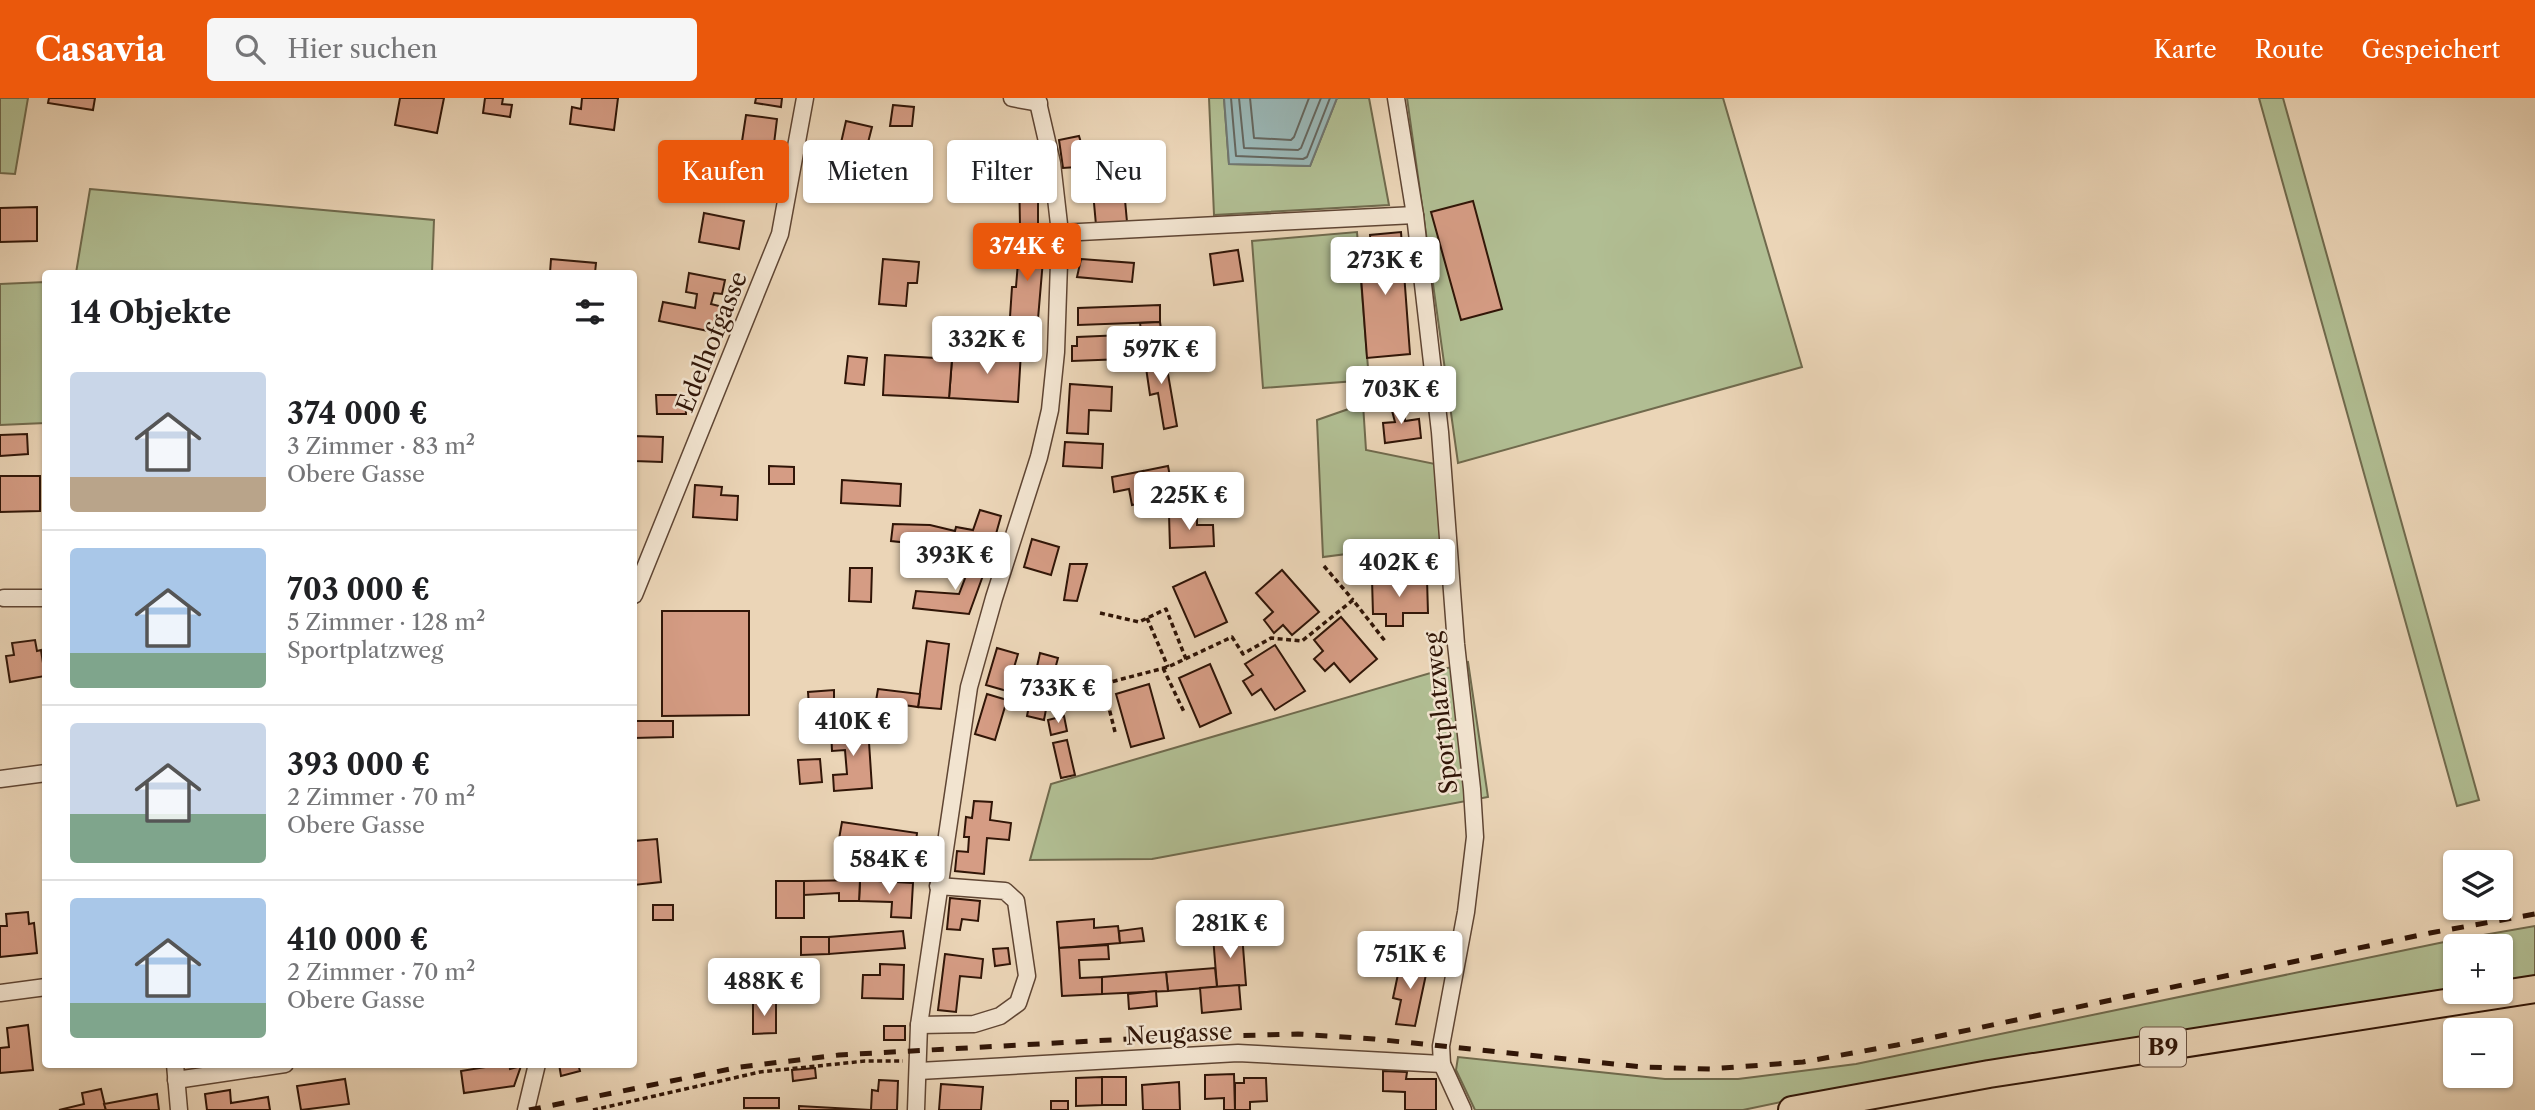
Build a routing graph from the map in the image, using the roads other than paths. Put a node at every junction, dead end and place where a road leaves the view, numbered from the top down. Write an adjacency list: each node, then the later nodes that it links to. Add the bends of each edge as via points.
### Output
1 (805, 98): 7 (street, Edelhofgasse, via 780,234)
2 (1012, 98): 4 (street)
3 (1396, 98): 5 (street, Sportplatzweg)
4 (1038, 100): 6 (street, via 1052,163)
5 (1415, 215): 6 (street); 17 (street, Sportplatzweg, via 1440,432 1475,837 1441,1046)
6 (1060, 233): 12 (street, via 1050,410 969,687)
7 (637, 587)
8 (4, 598): 9 (street)
9 (42, 598)
10 (42, 774): 11 (street)
11 (0, 779)
12 (938, 886): 16 (street); 16 (street, via 1005,891 1016,901 1027,976 1018,1003 1000,1016 974,1024)
13 (42, 988): 15 (street)
14 (2535, 989): 26 (main road, B9, via 1989,1074)
15 (0, 993)
16 (919, 1025): 20 (street)
17 (1442, 1064): 20 (street, Neugasse, via 1238,1053); 25 (street, Sportplatzweg)
18 (230, 1068): 21 (street)
19 (536, 1068): 23 (street)
20 (919, 1068): 24 (street)
21 (175, 1072): 22 (street)
22 (179, 1110)
23 (526, 1110)
24 (916, 1110)
25 (1463, 1110)
26 (1792, 1110)

